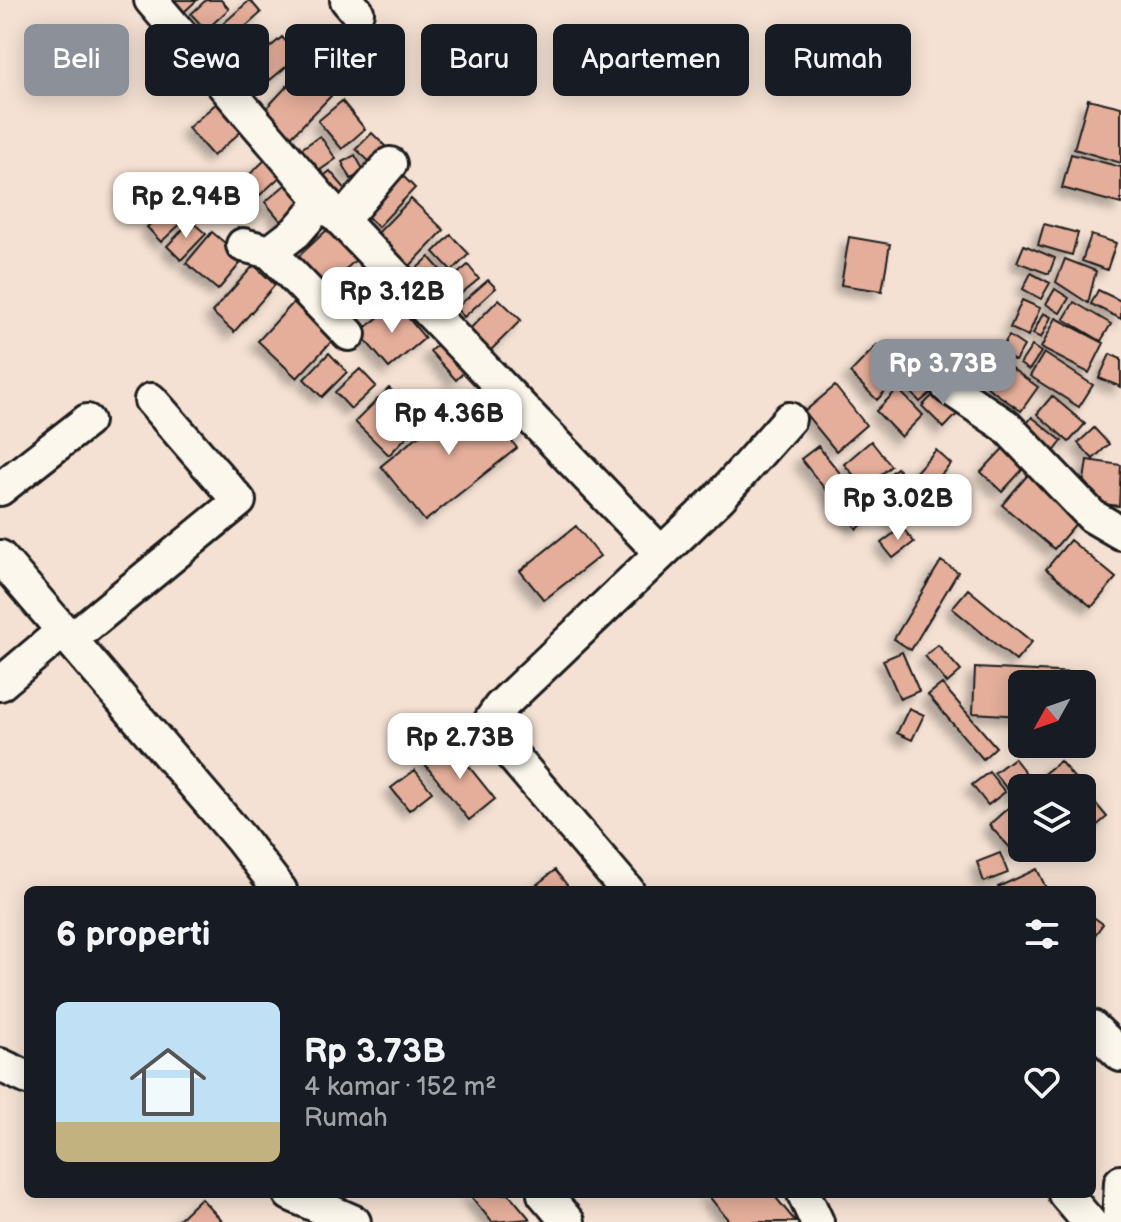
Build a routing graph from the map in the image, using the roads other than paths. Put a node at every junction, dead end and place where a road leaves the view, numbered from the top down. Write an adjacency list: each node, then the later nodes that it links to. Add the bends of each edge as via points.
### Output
1 (151, 0): 3 (street)
2 (390, 164): 3 (street)
3 (333, 210): 4 (street, via 256,249); 11 (street)
4 (349, 334)
5 (948, 387): 10 (street, via 1006,426 1092,516)
6 (151, 400): 13 (street, via 239,501)
7 (789, 419): 11 (street)
8 (87, 421): 9 (street)
9 (0, 489)
10 (1121, 533)
11 (661, 553): 16 (street, via 491,720 499,740)
12 (0, 557): 13 (street)
13 (67, 635): 14 (street); 15 (street)
14 (0, 684)
15 (277, 886)
16 (624, 886)
17 (1096, 1031): 18 (street)
18 (1121, 1055)
19 (0, 1065): 20 (street)
20 (24, 1076)
21 (1121, 1182): 30 (street)
22 (299, 1198): 26 (street)
23 (547, 1198): 27 (street)
24 (806, 1198): 28 (street)
25 (1068, 1198): 29 (street)
26 (354, 1222)
27 (568, 1222)
28 (817, 1222)
29 (1089, 1222)
30 (1119, 1222)

